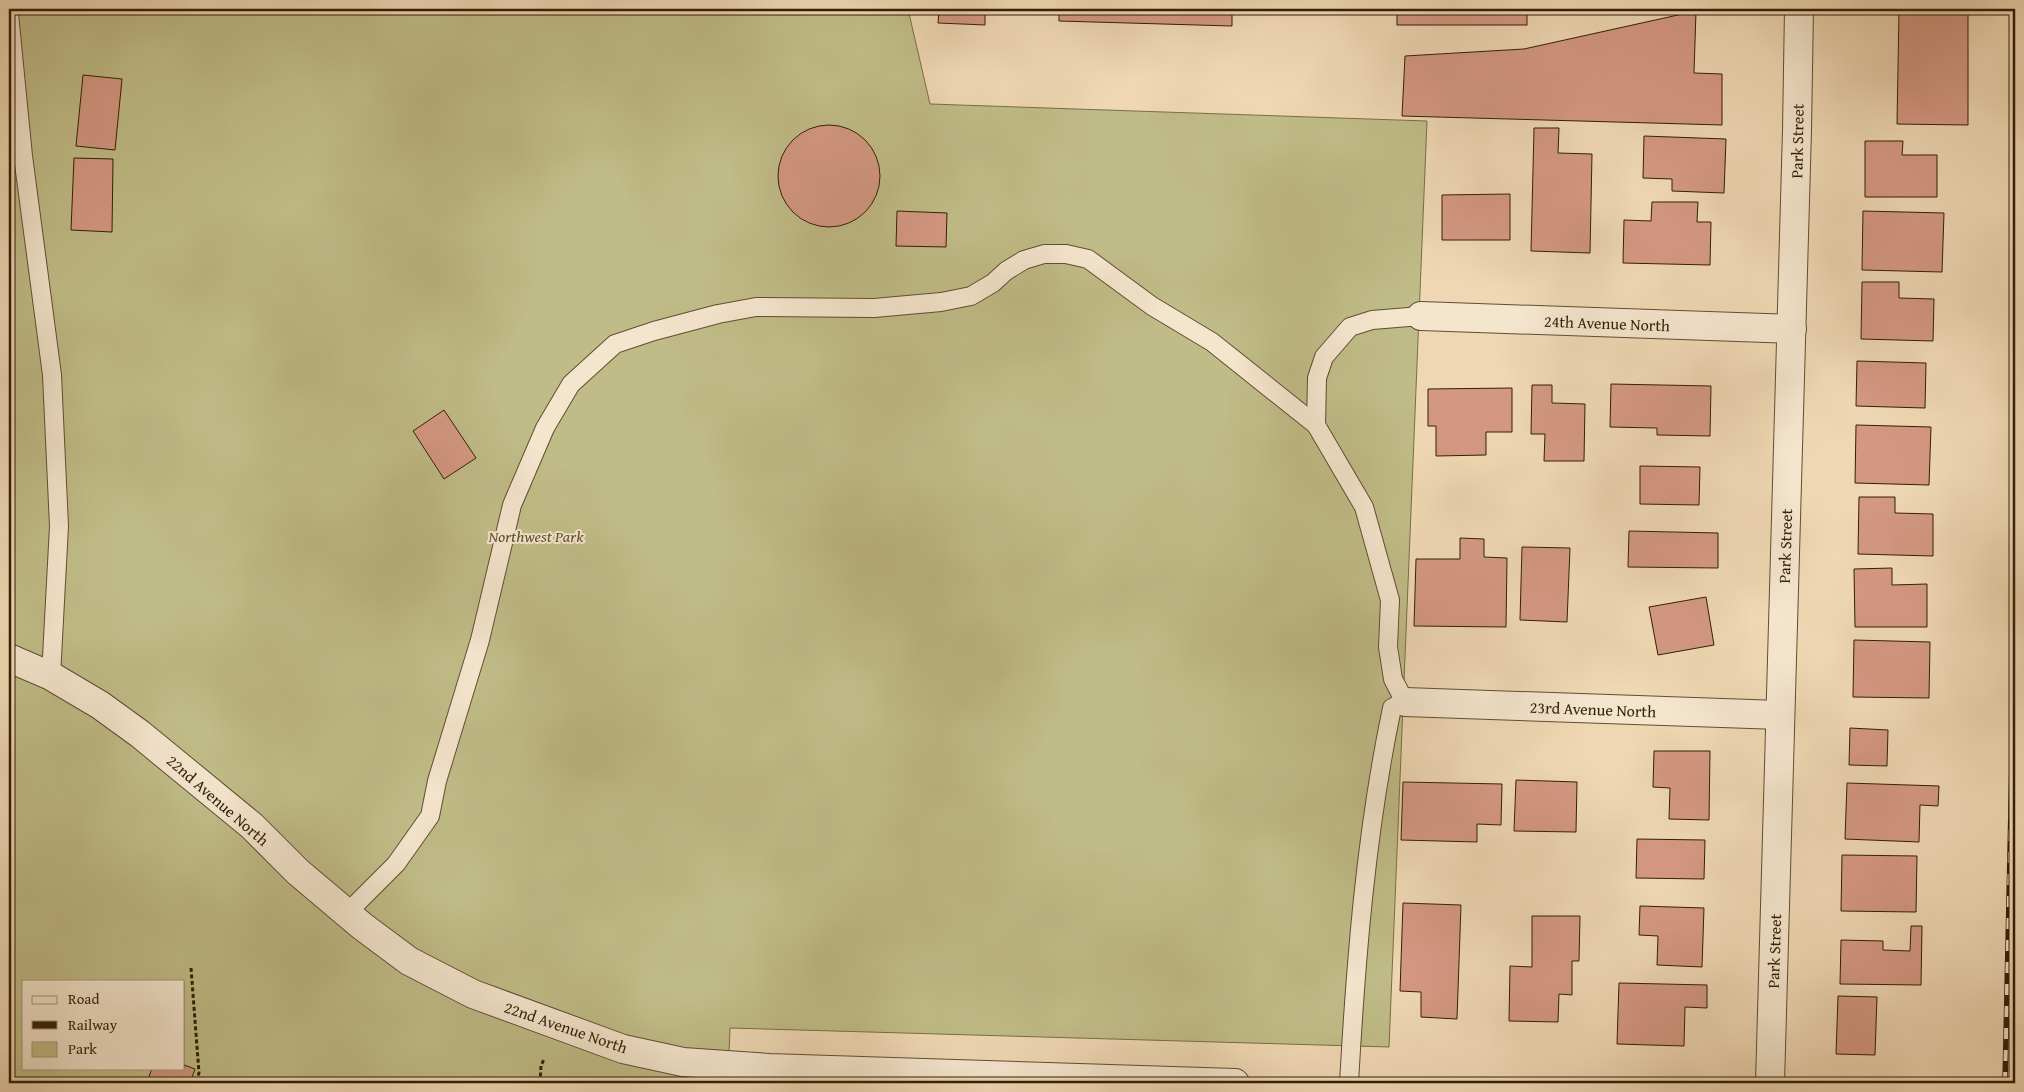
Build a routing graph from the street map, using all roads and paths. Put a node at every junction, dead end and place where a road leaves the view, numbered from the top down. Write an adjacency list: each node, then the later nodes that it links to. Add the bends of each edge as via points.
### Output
1 (1799, 9): 4 (street, Park Street)
2 (9, 14): 7 (lane, via 23,156 52,375 59,526)
3 (1422, 316): 4 (street, 24th Avenue North); 5 (lane, via 1372,320 1350,327 1324,357 1319,371)
4 (1792, 329): 9 (street, Park Street)
5 (1316, 425): 8 (lane, via 1364,507 1390,600 1388,647 1392,679); 10 (lane, via 1212,342 1152,306 1088,259 1066,254 1044,254 1024,260 970,296 941,302 874,308 756,307 654,330 615,344 571,384 545,428 512,505 480,640 437,781 430,816 396,864)
6 (9, 658): 7 (street, 22nd Avenue North)
7 (51, 676): 10 (street, 22nd Avenue North, via 100,705 177,763 252,826)
8 (1405, 702): 9 (street, 23rd Avenue North); 18 (lane, via 1392,708 1372,823 1355,980)
9 (1780, 715): 19 (street, Park Street)
10 (347, 914): 13 (street, 22nd Avenue North, via 409,961 482,998 623,1049)
11 (191, 968): 15 (path, via 198,1073)
12 (544, 1059): 16 (path)
13 (768, 1076): 14 (street, 22nd Avenue North)
14 (1081, 1081): 17 (street, 22nd Avenue North)
15 (195, 1083)
16 (540, 1083)
17 (1235, 1083)
18 (1349, 1083)
19 (1770, 1083)

